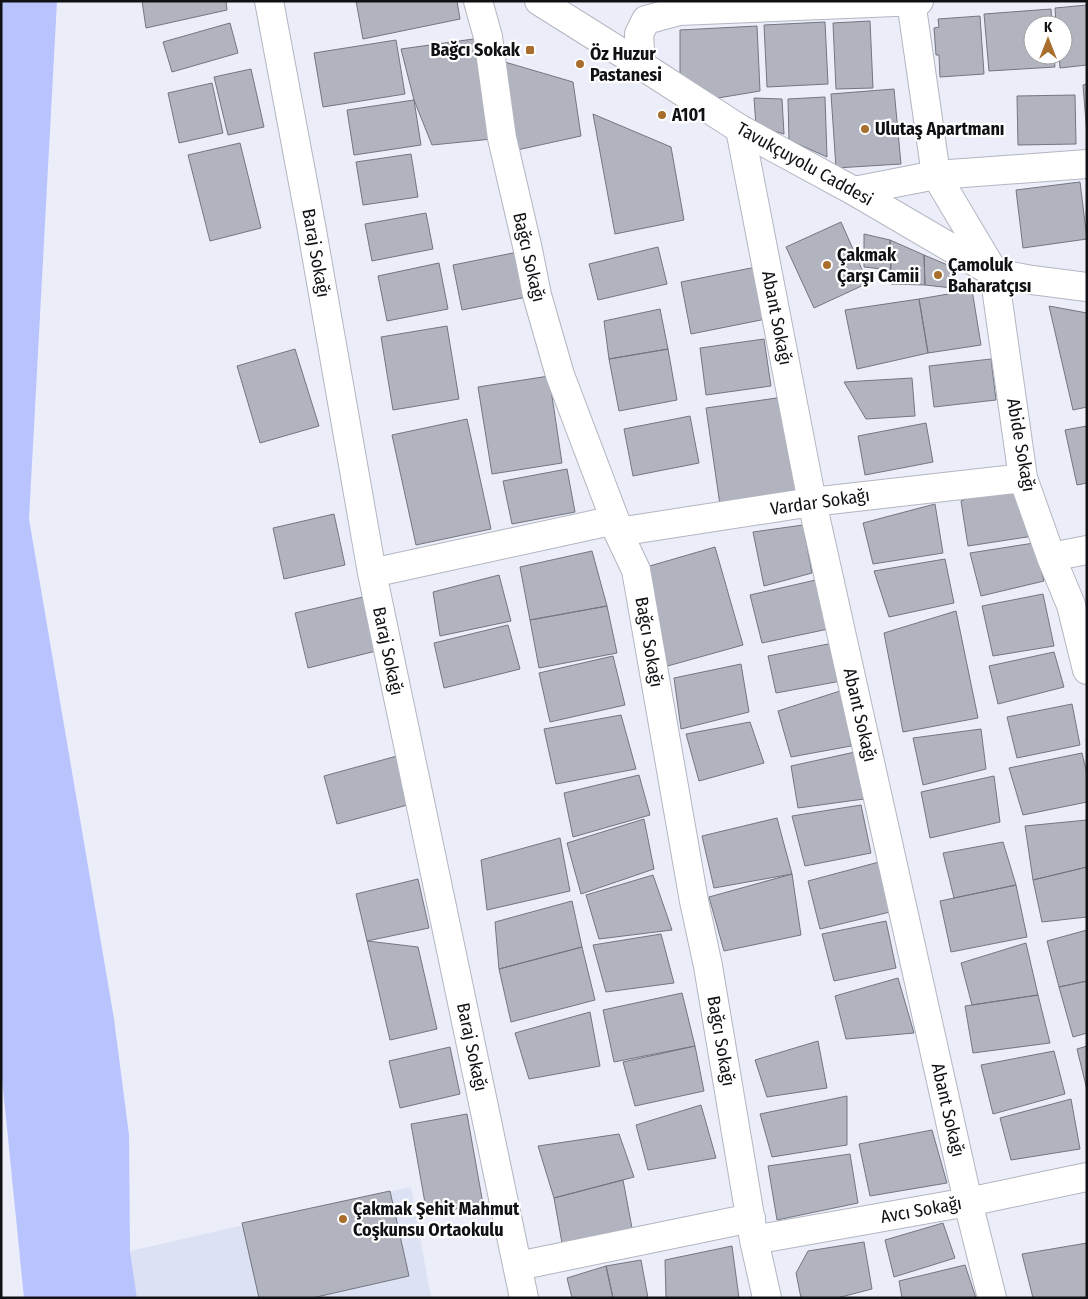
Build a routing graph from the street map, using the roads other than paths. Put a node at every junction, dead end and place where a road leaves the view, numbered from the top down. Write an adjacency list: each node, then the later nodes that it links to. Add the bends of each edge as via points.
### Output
1 (269, 1): 17 (street, Baraj Sokağı)
2 (478, 1): 14 (street, Bağcı Sokağı, via 488,37 502,138 537,295 560,375)
3 (539, 1): 5 (street, Tavukçuyolu Caddesi)
4 (914, 2): 5 (street, via 679,12 660,16 646,20 639,34); 8 (street)
5 (641, 65): 6 (street, Tavukçuyolu Caddesi)
6 (740, 129): 9 (street, Tavukçuyolu Caddesi); 13 (street, Abant Sokağı)
7 (1087, 164): 8 (street)
8 (936, 175): 9 (street); 10 (street)
9 (854, 191): 10 (street, Tavukçuyolu Caddesi)
10 (994, 273): 11 (street, Tavukçuyolu Caddesi); 12 (street, Abide Sokağı)
11 (1087, 287)
12 (1023, 478): 13 (street, Vardar Sokağı); 16 (street, Abide Sokağı)
13 (812, 502): 14 (street, Vardar Sokağı); 20 (street, Abant Sokağı)
14 (617, 526): 17 (street, Vardar Sokağı); 21 (street, Bağcı Sokağı, via 636,570)
15 (1087, 550): 16 (street)
16 (1051, 557): 18 (street, Abide Sokağı, via 1071,605)
17 (372, 573): 22 (street, Baraj Sokağı)
18 (1087, 670)
19 (1087, 1176): 20 (street, Avcı Sokağı)
20 (968, 1202): 21 (street, Avcı Sokağı); 25 (street, Abant Sokağı)
21 (752, 1229): 22 (street, Avcı Sokağı); 24 (street, Bağcı Sokağı)
22 (518, 1266): 23 (street, Baraj Sokağı)
23 (524, 1298)
24 (767, 1298)
25 (992, 1298)

